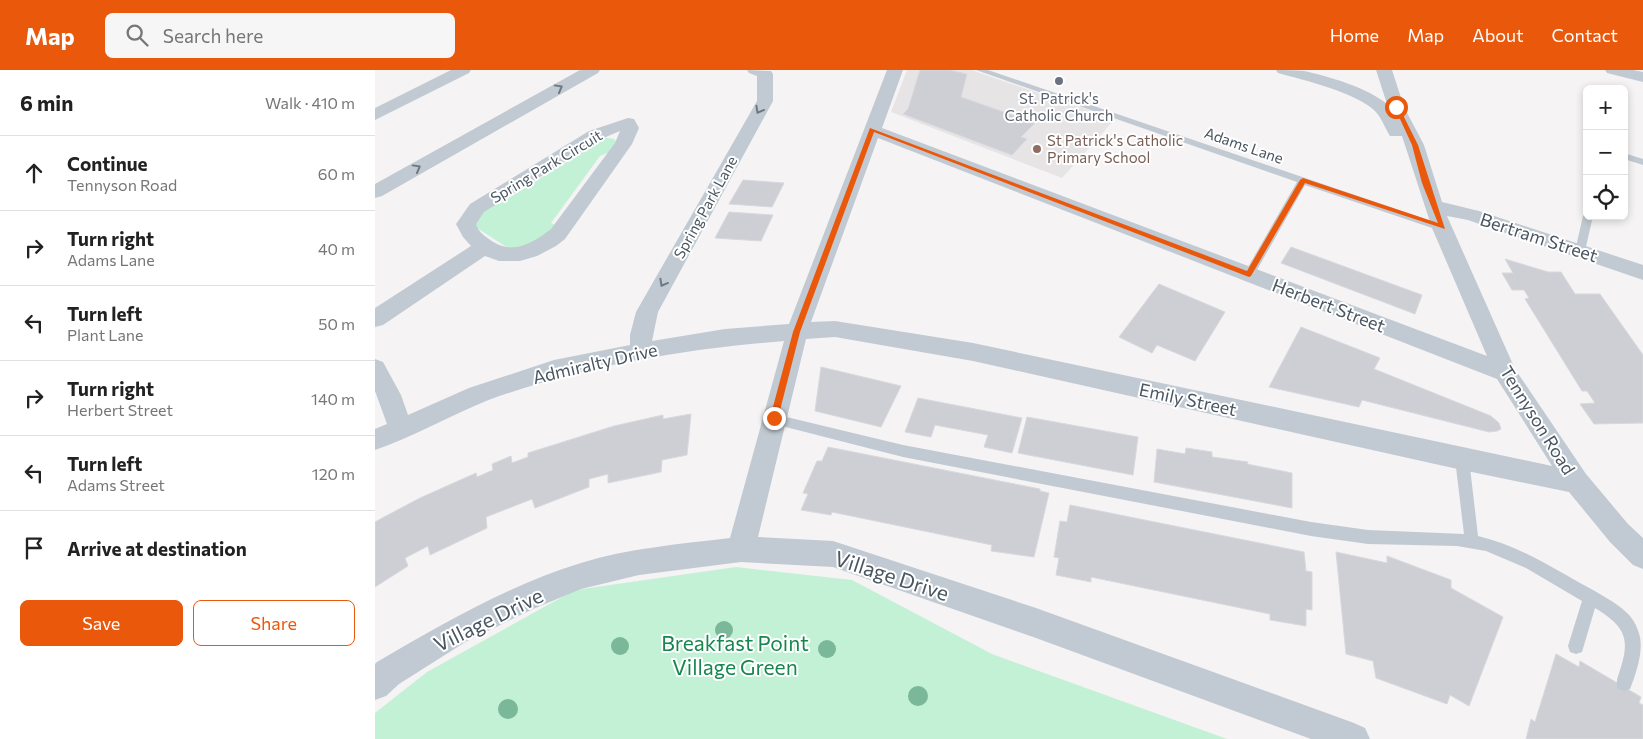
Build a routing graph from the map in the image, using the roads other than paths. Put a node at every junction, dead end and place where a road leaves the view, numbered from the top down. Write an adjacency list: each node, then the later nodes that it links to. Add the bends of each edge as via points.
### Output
1 (463, 70): 11 (street)
2 (591, 70): 16 (street, one-way to 2)
3 (755, 70): 25 (street, Spring Park Lane, one-way to 25, via 765,74 765,100 647,312 641,334)
4 (895, 70): 12 (street)
5 (980, 70): 15 (lane, Adams Lane)
6 (1284, 70): 10 (street)
7 (1384, 70): 10 (street, Tennyson Road)
8 (1613, 70): 9 (street)
9 (1643, 77)
10 (1389, 109): 17 (street, Tennyson Road)
11 (375, 115)
12 (872, 130): 22 (street, Herbert Street); 24 (street)
13 (1628, 157): 14 (lane)
14 (1643, 162)
15 (1303, 180): 17 (lane, Adams Lane); 22 (lane)
16 (375, 192)
17 (1438, 217): 20 (street, Bertram Street, via 1473,215); 27 (street, Tennyson Road)
18 (1587, 220): 20 (lane)
19 (484, 247): 19 (street, Spring Park Circuit, via 468,231 466,224 477,208 595,135 624,123 630,126 623,144 549,242 538,249 513,256); 23 (street)
20 (1580, 251): 21 (street, Bertram Street)
21 (1643, 273)
22 (1249, 274): 27 (street, Herbert Street)
23 (375, 319)
24 (797, 332): 25 (street, Admiralty Drive, via 725,338); 28 (street); 31 (street, Emily Street, via 835,329 973,352)
25 (642, 351): 29 (street, Admiralty Drive, via 554,369 477,395)
26 (375, 368): 29 (street, via 389,394)
27 (1505, 373): 32 (street, Tennyson Road)
28 (774, 418): 33 (lane, via 903,451 1311,529 1369,537 1428,536); 34 (street)
29 (399, 428): 30 (street, Admiralty Drive)
30 (375, 440)
31 (1463, 459): 32 (street, Emily Street); 33 (lane)
32 (1577, 482): 35 (street, Tennyson Road, via 1619,533)
33 (1471, 542): 36 (lane, via 1530,562)
34 (741, 548): 39 (street, Village Drive, via 639,562 581,576 457,630); 40 (street, Village Drive, via 833,554 1036,623)
35 (1643, 556)
36 (1591, 597): 37 (lane); 38 (lane, via 1627,624 1633,635 1633,651)
37 (1576, 646)
38 (1624, 683)
39 (375, 685)
40 (1355, 739)

